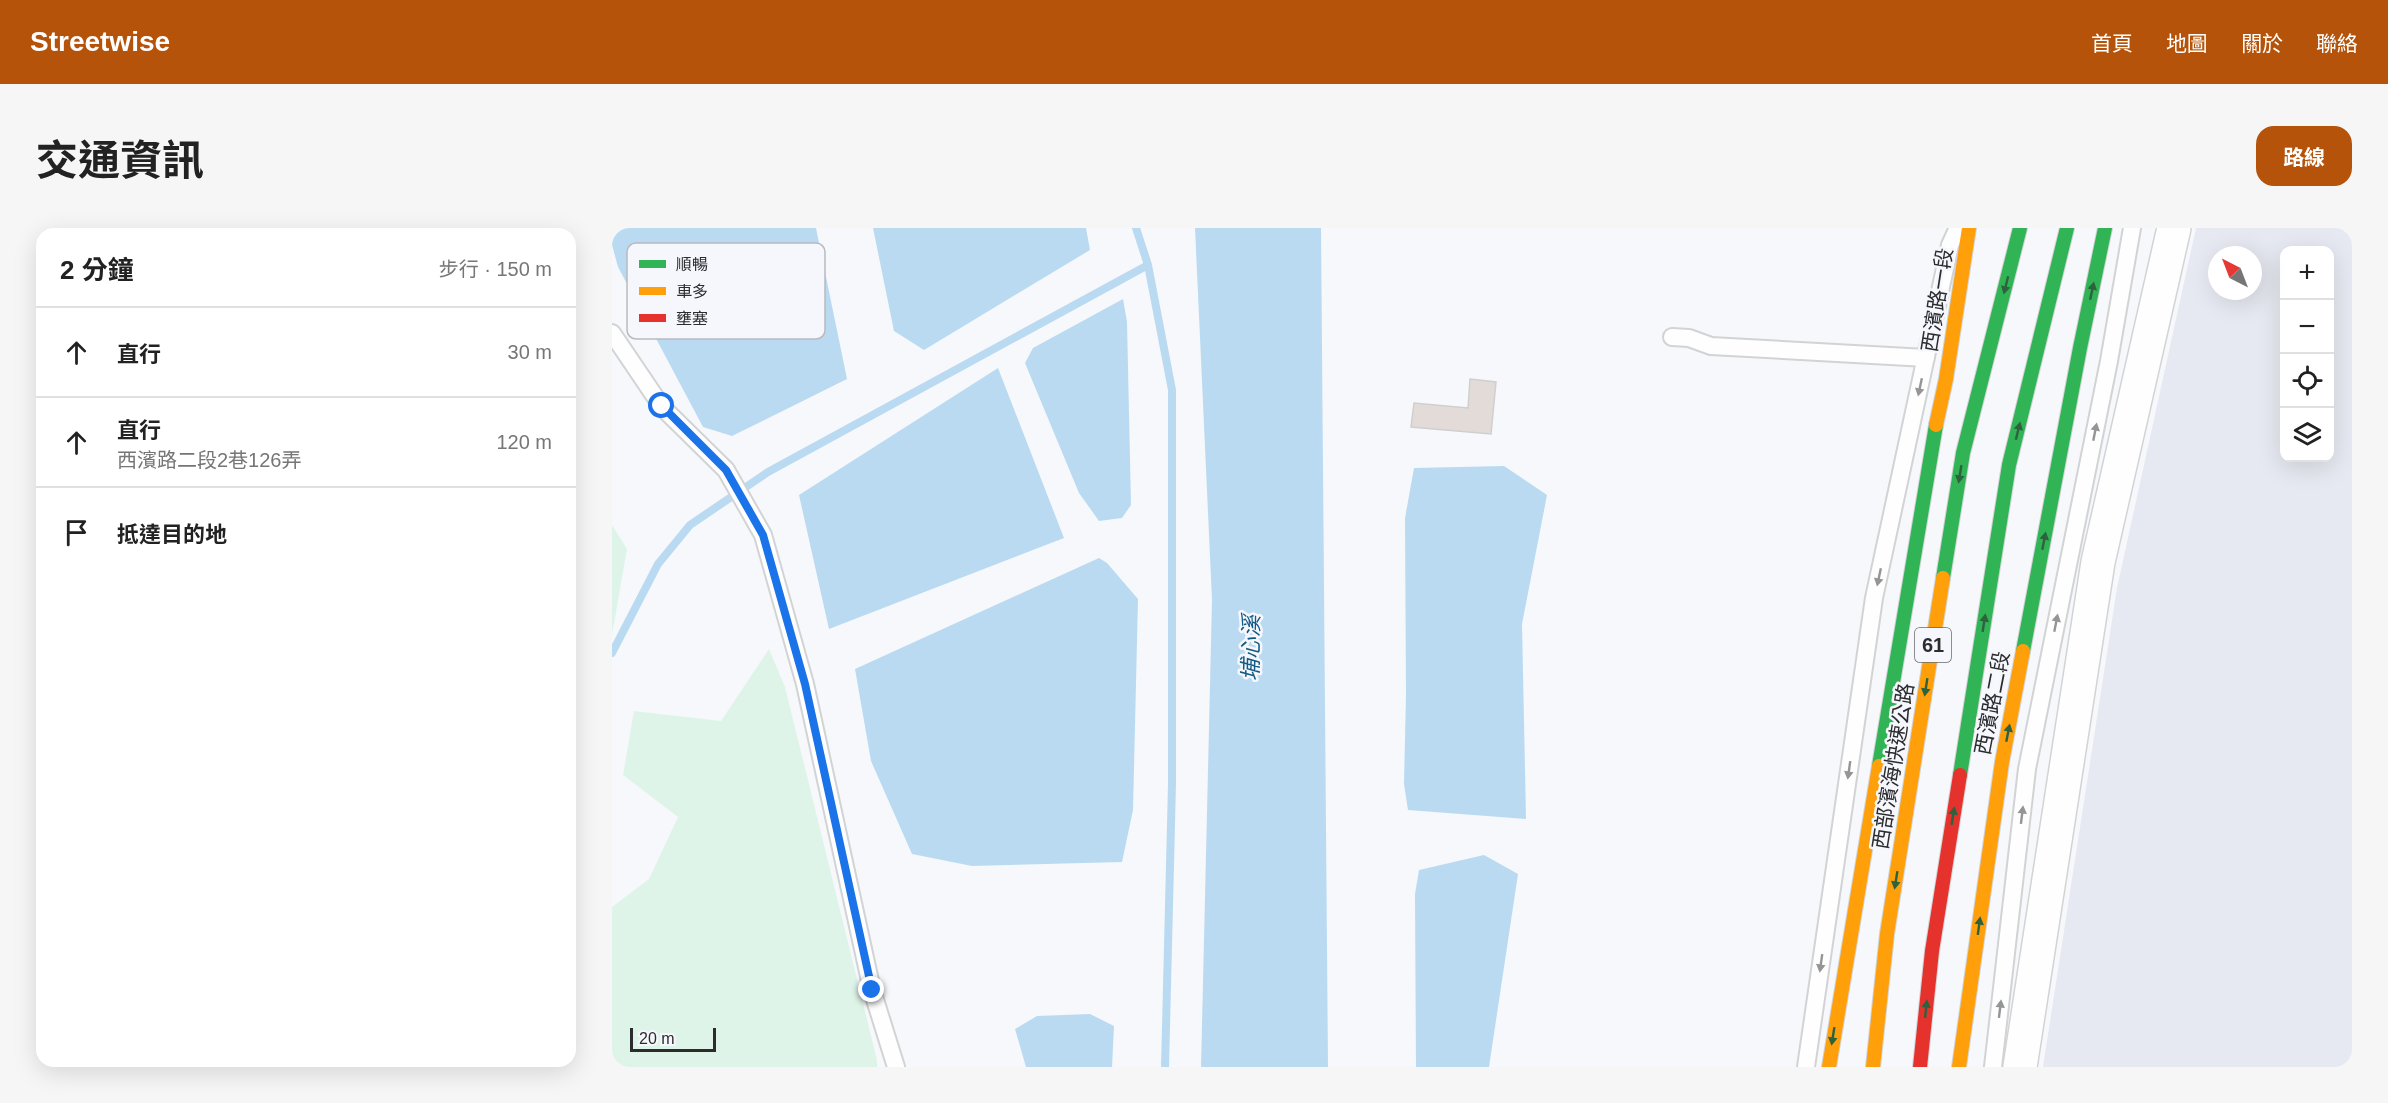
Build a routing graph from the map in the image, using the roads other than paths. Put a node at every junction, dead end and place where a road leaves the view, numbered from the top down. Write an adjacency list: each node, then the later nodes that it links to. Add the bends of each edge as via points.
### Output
1 (1958, 228): 10 (lane, via 1950,245)
2 (1969, 228): 13 (main road, 西濱路一段 / 61, one-way to 13)
3 (2020, 228): 14 (main road, 西部濱海快速公路 / 61, one-way to 14, via 1964,453 1887,934)
4 (2067, 228): 15 (main road, 61, one-way to 4, via 1932,951 2009,465)
5 (2105, 228): 16 (main road, 西濱路二段, one-way to 5, via 2002,762)
6 (2132, 228): 17 (lane, one-way to 6, via 2027,769)
7 (2174, 228): 18 (street, via 2098,562)
8 (612, 333): 11 (lane, via 662,406 726,470 763,535 805,684 872,990)
9 (1672, 337): 10 (lane, via 1711,346)
10 (1926, 358): 12 (lane, one-way to 12, via 1874,598)
11 (896, 1067)
12 (1806, 1067)
13 (1829, 1067)
14 (1872, 1067)
15 (1920, 1067)
16 (1959, 1067)
17 (1993, 1067)
18 (2020, 1067)

